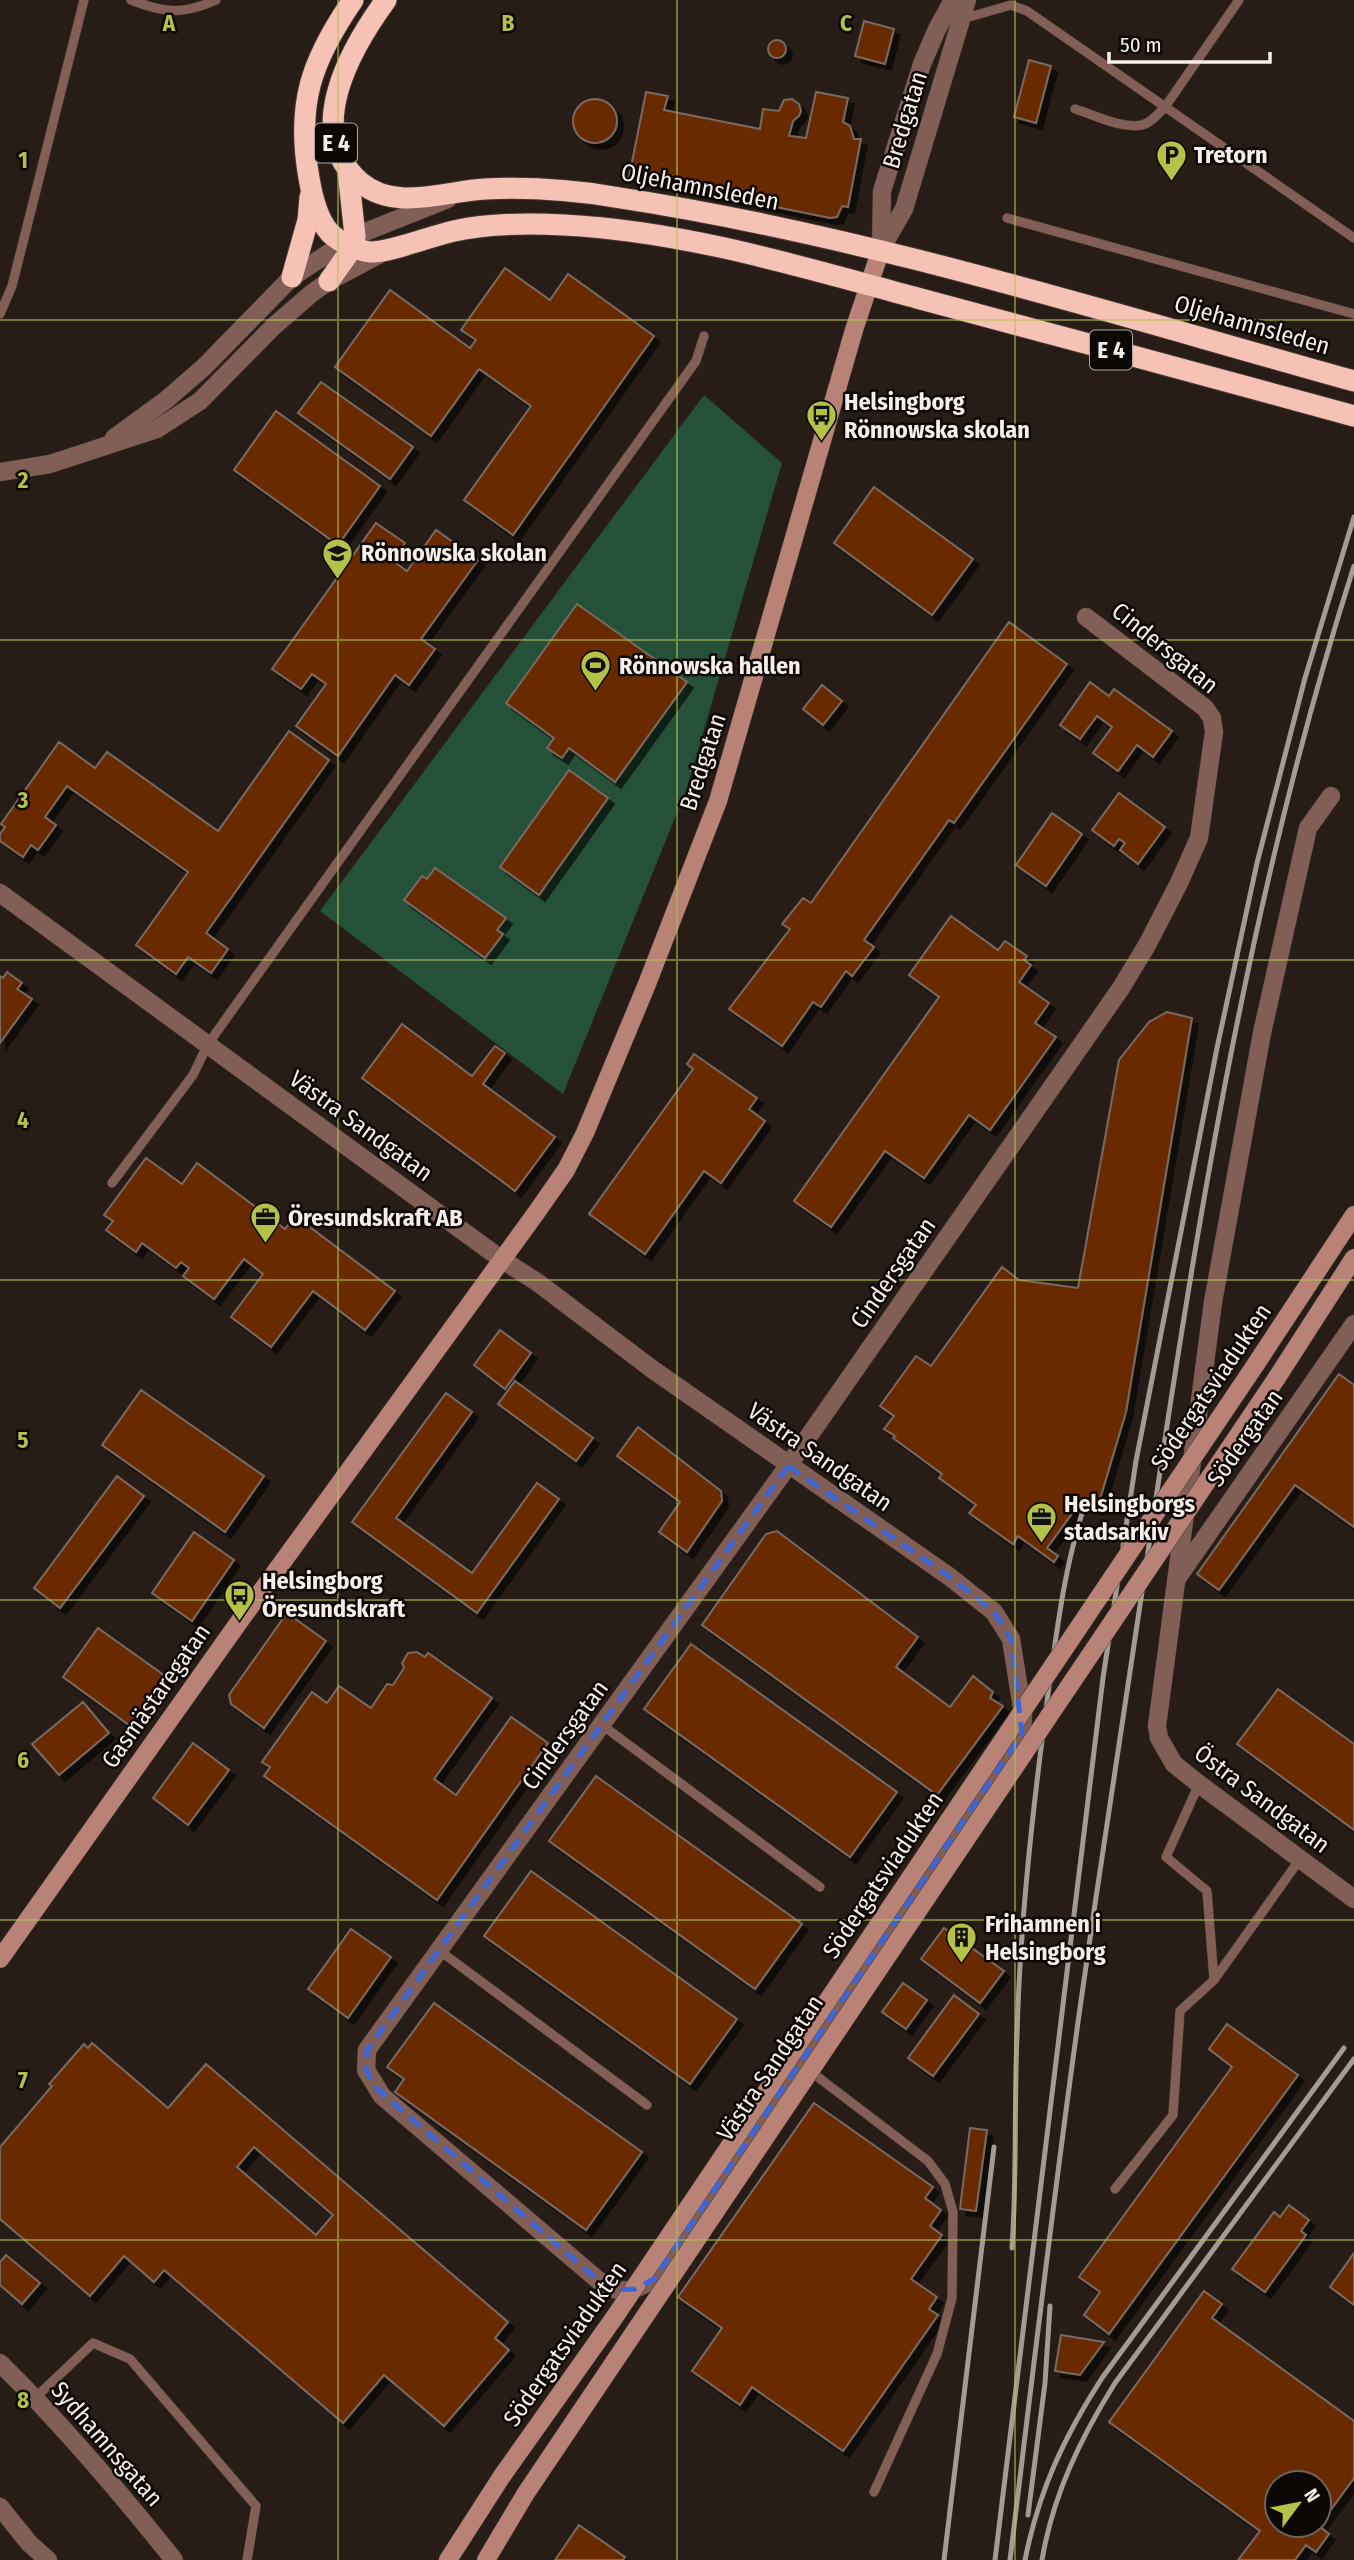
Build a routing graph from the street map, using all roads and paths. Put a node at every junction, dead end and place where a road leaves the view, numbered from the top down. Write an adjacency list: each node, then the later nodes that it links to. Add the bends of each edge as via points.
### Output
1 (84, 0): 23 (lane, via 12,286)
2 (131, 0): 3 (lane, via 162,12 196,9)
3 (216, 0)
4 (353, 0): 13 (highway, E 4, via 320,52 308,93 304,137)
5 (386, 0): 12 (highway, E 4, via 353,50 338,90 334,130)
6 (953, 0): 18 (street, Bredgatan, via 922,64 882,191)
7 (967, 0): 9 (street, Bredgatan)
8 (1239, 0): 10 (lane)
9 (961, 19): 10 (lane, via 1018,7); 18 (street, Bredgatan, via 904,209)
10 (1165, 107): 11 (lane, via 1144,125 1123,124); 16 (lane)
11 (1075, 109)
12 (348, 171): 14 (highway, E 4, via 373,192 386,195); 17 (highway)
13 (311, 191): 17 (highway, E 4, via 331,233); 20 (highway)
14 (465, 193): 17 (street, Oljehamnsleden); 18 (highway, Oljehamnsleden / E 4, via 499,189 603,195)
15 (1007, 218): 24 (lane)
16 (1354, 237)
17 (350, 241): 19 (highway, E 4, via 369,252); 20 (street, Oljehamnsleden); 21 (highway, via 347,259)
18 (881, 249): 22 (main road, Bredgatan); 26 (highway, Oljehamnsleden / E 4)
19 (387, 250): 21 (street, Oljehamnsleden); 22 (highway, Oljehamnsleden / E 4, via 458,230 513,223 569,225 655,235)
20 (292, 276): 28 (street, Oljehamnsleden, via 204,367)
21 (329, 281): 28 (street, Oljehamnsleden, via 274,327 200,401 157,429)
22 (869, 285): 27 (highway, Oljehamnsleden / E 4); 37 (main road, Bredgatan, via 737,740 695,861 585,1133 566,1170)
23 (0, 314)
24 (1354, 314)
25 (704, 336): 33 (lane, via 688,372)
26 (1354, 381)
27 (1354, 416)
28 (102, 446): 29 (street, Oljehamnsleden, via 50,464)
29 (7, 471)
30 (1086, 617): 39 (street, Cindersgatan, via 1212,718 1199,838 1121,988)
31 (1331, 796): 40 (street, via 1308,828 1262,1033 1213,1302)
32 (0, 893): 33 (street, Västra Sandgatan)
33 (208, 1044): 34 (lane, via 193,1075); 37 (street, Västra Sandgatan)
34 (112, 1183)
35 (1354, 1214): 60 (main road, Södergatsviadukten, bridge)
36 (1354, 1258): 61 (main road, Södergatsviadukten, bridge, via 526,2493)
37 (501, 1259): 39 (street, Västra Sandgatan); 47 (main road, Gasmästaregatan)
38 (1354, 1324): 40 (street, Södergatan)
39 (789, 1466): 41 (street, Cindersgatan); 49 (street, Västra Sandgatan, via 994,1612 1010,1639 1023,1714 1022,1734 1007,1759)
40 (1176, 1580): 42 (street, Östra Sandgatan, via 1158,1738 1174,1763)
41 (602, 1725): 44 (lane); 46 (street, Cindersgatan)
42 (1199, 1784): 43 (street, Östra Sandgatan); 48 (lane, via 1166,1857 1207,1891)
43 (1300, 1859): 45 (street, Östra Sandgatan); 48 (lane)
44 (820, 1887)
45 (1354, 1899)
46 (440, 1951): 50 (lane); 52 (street, Cindersgatan, via 367,2050 366,2070 376,2088 614,2290 635,2289)
47 (0, 1959)
48 (1214, 1980): 51 (lane, via 1180,2011 1173,2115)
49 (801, 2065): 52 (street, Västra Sandgatan); 55 (lane, via 928,2161 945,2184 953,2212 952,2298 937,2354)
50 (647, 2105)
51 (1115, 2189)
52 (670, 2264)
53 (0, 2363): 54 (street, Sydhamnsgatan)
54 (35, 2398): 58 (street, Sydhamnsgatan); 59 (lane, via 93,2343 130,2359 256,2506)
55 (874, 2492)
56 (0, 2507): 57 (street)
57 (48, 2560)
58 (174, 2560)
59 (247, 2560)
60 (448, 2560)
61 (486, 2560)

